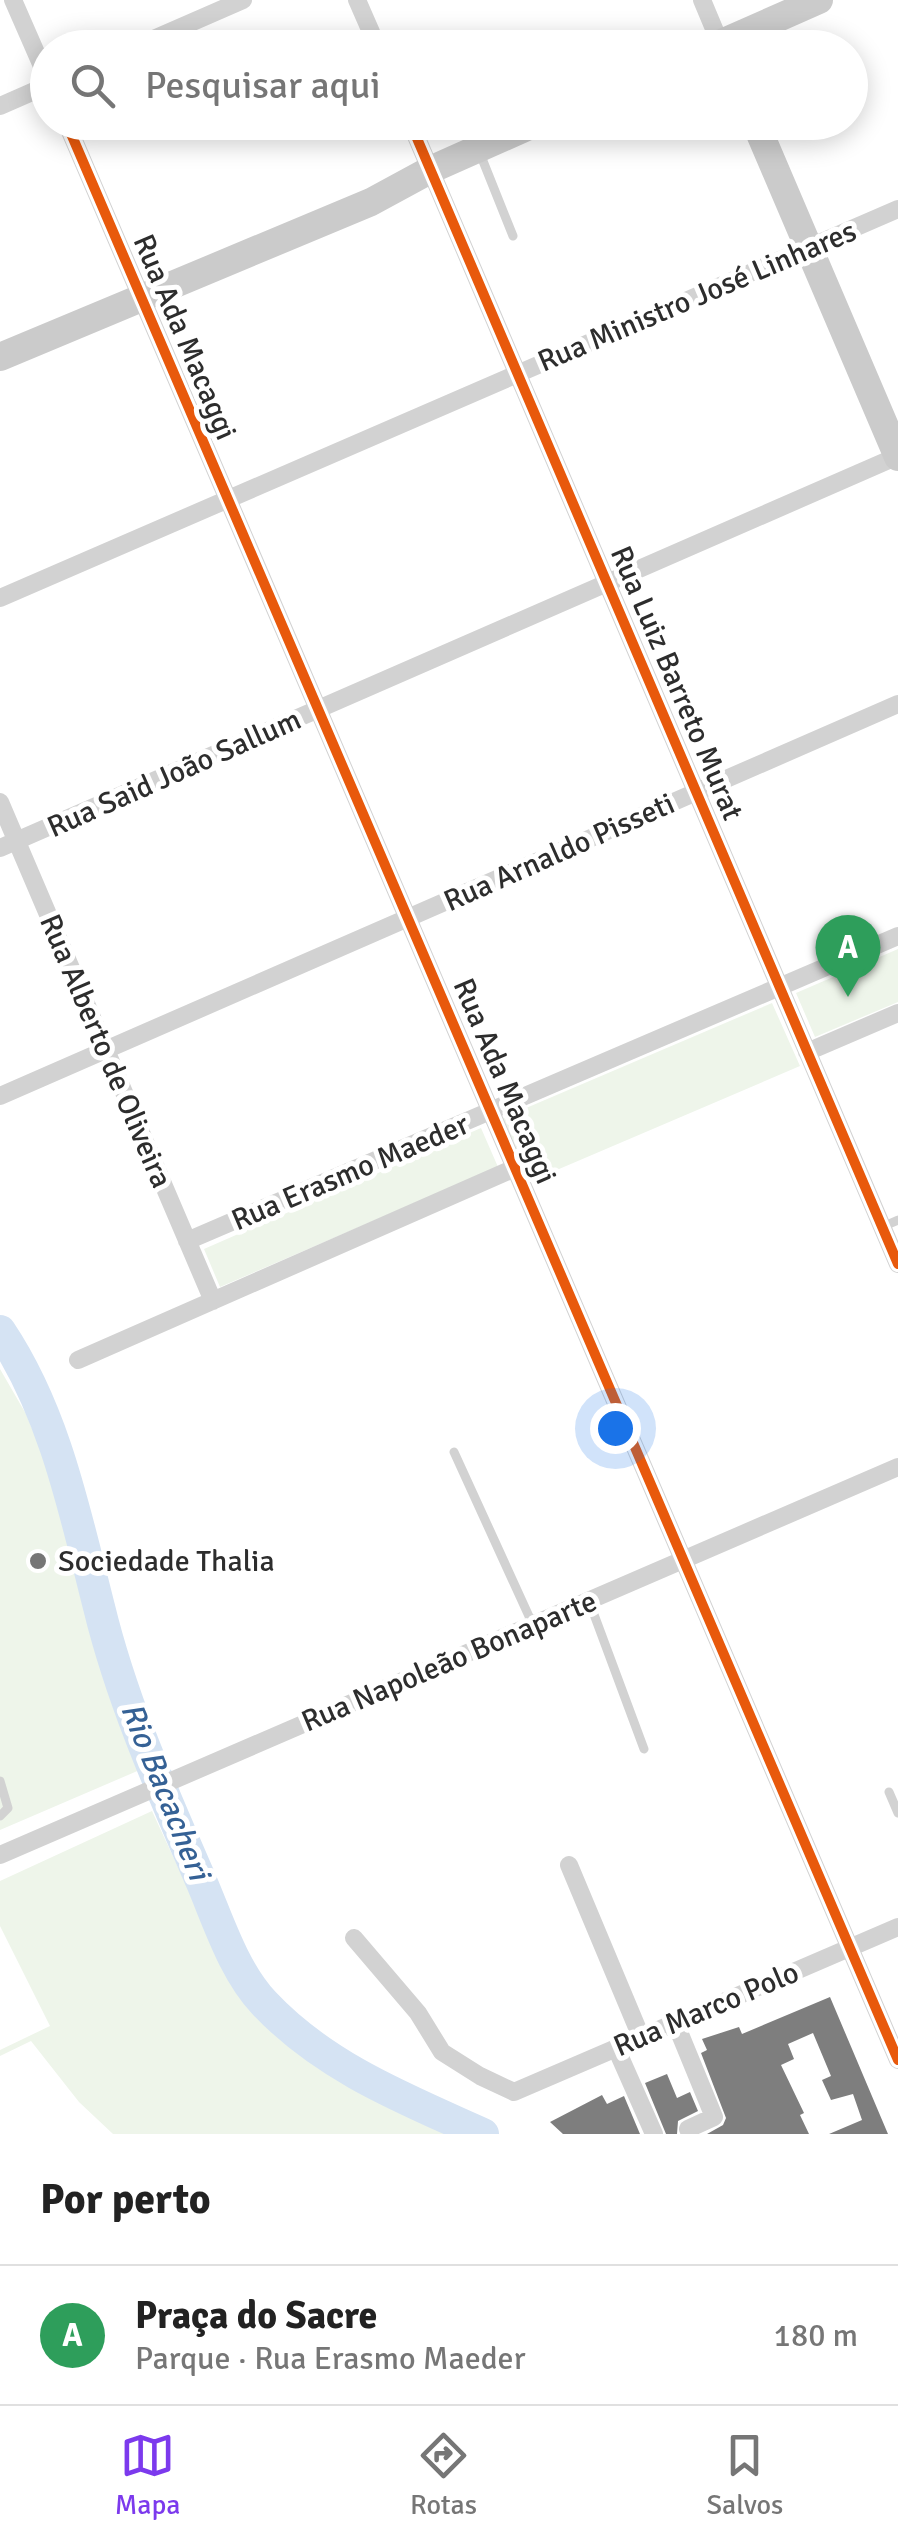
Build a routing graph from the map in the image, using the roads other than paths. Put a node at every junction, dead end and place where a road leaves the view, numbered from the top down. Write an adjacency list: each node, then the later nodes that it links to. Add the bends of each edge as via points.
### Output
1 (13, 0): 10 (street)
2 (242, 0): 6 (street)
3 (357, 0): 7 (street)
4 (702, 0): 8 (street)
5 (819, 0): 9 (street)
6 (174, 30)
7 (370, 30)
8 (712, 30)
9 (753, 30)
10 (30, 40)
11 (30, 91): 12 (street)
12 (0, 106)
13 (74, 140): 22 (street, Rua Ada Macaggi)
14 (418, 140): 18 (street, Rua Luiz Barreto Murat)
15 (498, 140): 17 (street)
16 (762, 140): 21 (street)
17 (478, 149): 18 (street); 20 (lane)
18 (430, 170): 22 (street, via 360,191 198,262); 24 (street, Rua Luiz Barreto Murat)
19 (898, 209): 21 (street, Rua Ministro José Linhares)
20 (513, 236)
21 (808, 248): 24 (street, Rua Ministro José Linhares); 25 (street)
22 (140, 296): 23 (street); 26 (street, Rua Ada Macaggi)
23 (0, 358)
24 (517, 374): 26 (street, Rua Ministro José Linhares); 27 (street, Rua Luiz Barreto Murat)
25 (898, 457): 27 (street, Rua Said João Sallum)
26 (228, 500): 28 (street, Rua Ministro José Linhares); 30 (street, Rua Ada Macaggi)
27 (607, 584): 30 (street, Rua Said João Sallum); 31 (street, Rua Luiz Barreto Murat)
28 (0, 598)
29 (898, 704): 31 (street, Rua Arnaldo Pisseti)
30 (318, 710): 33 (street, Rua Said João Sallum); 34 (street, Rua Ada Macaggi)
31 (696, 792): 34 (street, Rua Arnaldo Pisseti); 36 (street, Rua Luiz Barreto Murat)
32 (0, 802): 33 (street, Rua Alberto de Oliveira)
33 (8, 845): 38 (street, Rua Alberto de Oliveira)
34 (408, 918): 38 (street, Rua Arnaldo Pisseti); 41 (street, Rua Ada Macaggi)
35 (898, 936): 36 (street, Rua Erasmo Maeder)
36 (780, 986): 39 (street, Rua Luiz Barreto Murat); 41 (street, Rua Erasmo Maeder)
37 (898, 1012): 39 (street)
38 (106, 1050): 40 (street, Rua Arnaldo Pisseti); 44 (street, Rua Alberto de Oliveira)
39 (807, 1052): 43 (street, Rua Luiz Barreto Murat)
40 (0, 1096)
41 (490, 1111): 42 (street, Rua Ada Macaggi); 44 (street, Rua Erasmo Maeder)
42 (515, 1168): 46 (street); 50 (street, Rua Ada Macaggi)
43 (890, 1224): 45 (street, Rua Luiz Barreto Murat)
44 (188, 1242): 46 (street, Rua Alberto de Oliveira)
45 (898, 1264)
46 (213, 1300): 47 (street)
47 (78, 1360)
48 (454, 1452): 52 (lane)
49 (898, 1467): 50 (street, Rua Napoleão Bonaparte)
50 (683, 1560): 51 (street, Rua Napoleão Bonaparte); 62 (street, Rua Ada Macaggi)
51 (589, 1600): 52 (street, Rua Napoleão Bonaparte); 53 (lane)
52 (533, 1625): 58 (street, Rua Napoleão Bonaparte)
53 (644, 1749)
54 (0, 1781): 57 (lane, via 8,1808)
55 (889, 1792): 56 (lane)
56 (898, 1813)
57 (0, 1816)
58 (0, 1855)
59 (569, 1865): 64 (street)
60 (898, 1926): 62 (street, Rua Marco Polo)
61 (354, 1938): 65 (street, Rua Marco Polo, via 442,2052 514,2092)
62 (850, 1947): 63 (street, Rua Marco Polo); 66 (street, Rua Ada Macaggi)
63 (675, 2022): 64 (street, Rua Marco Polo); 67 (street, via 714,2117)
64 (640, 2037): 65 (street, Rua Marco Polo)
65 (616, 2048): 68 (street)
66 (898, 2060)
67 (688, 2128)
68 (654, 2134)

